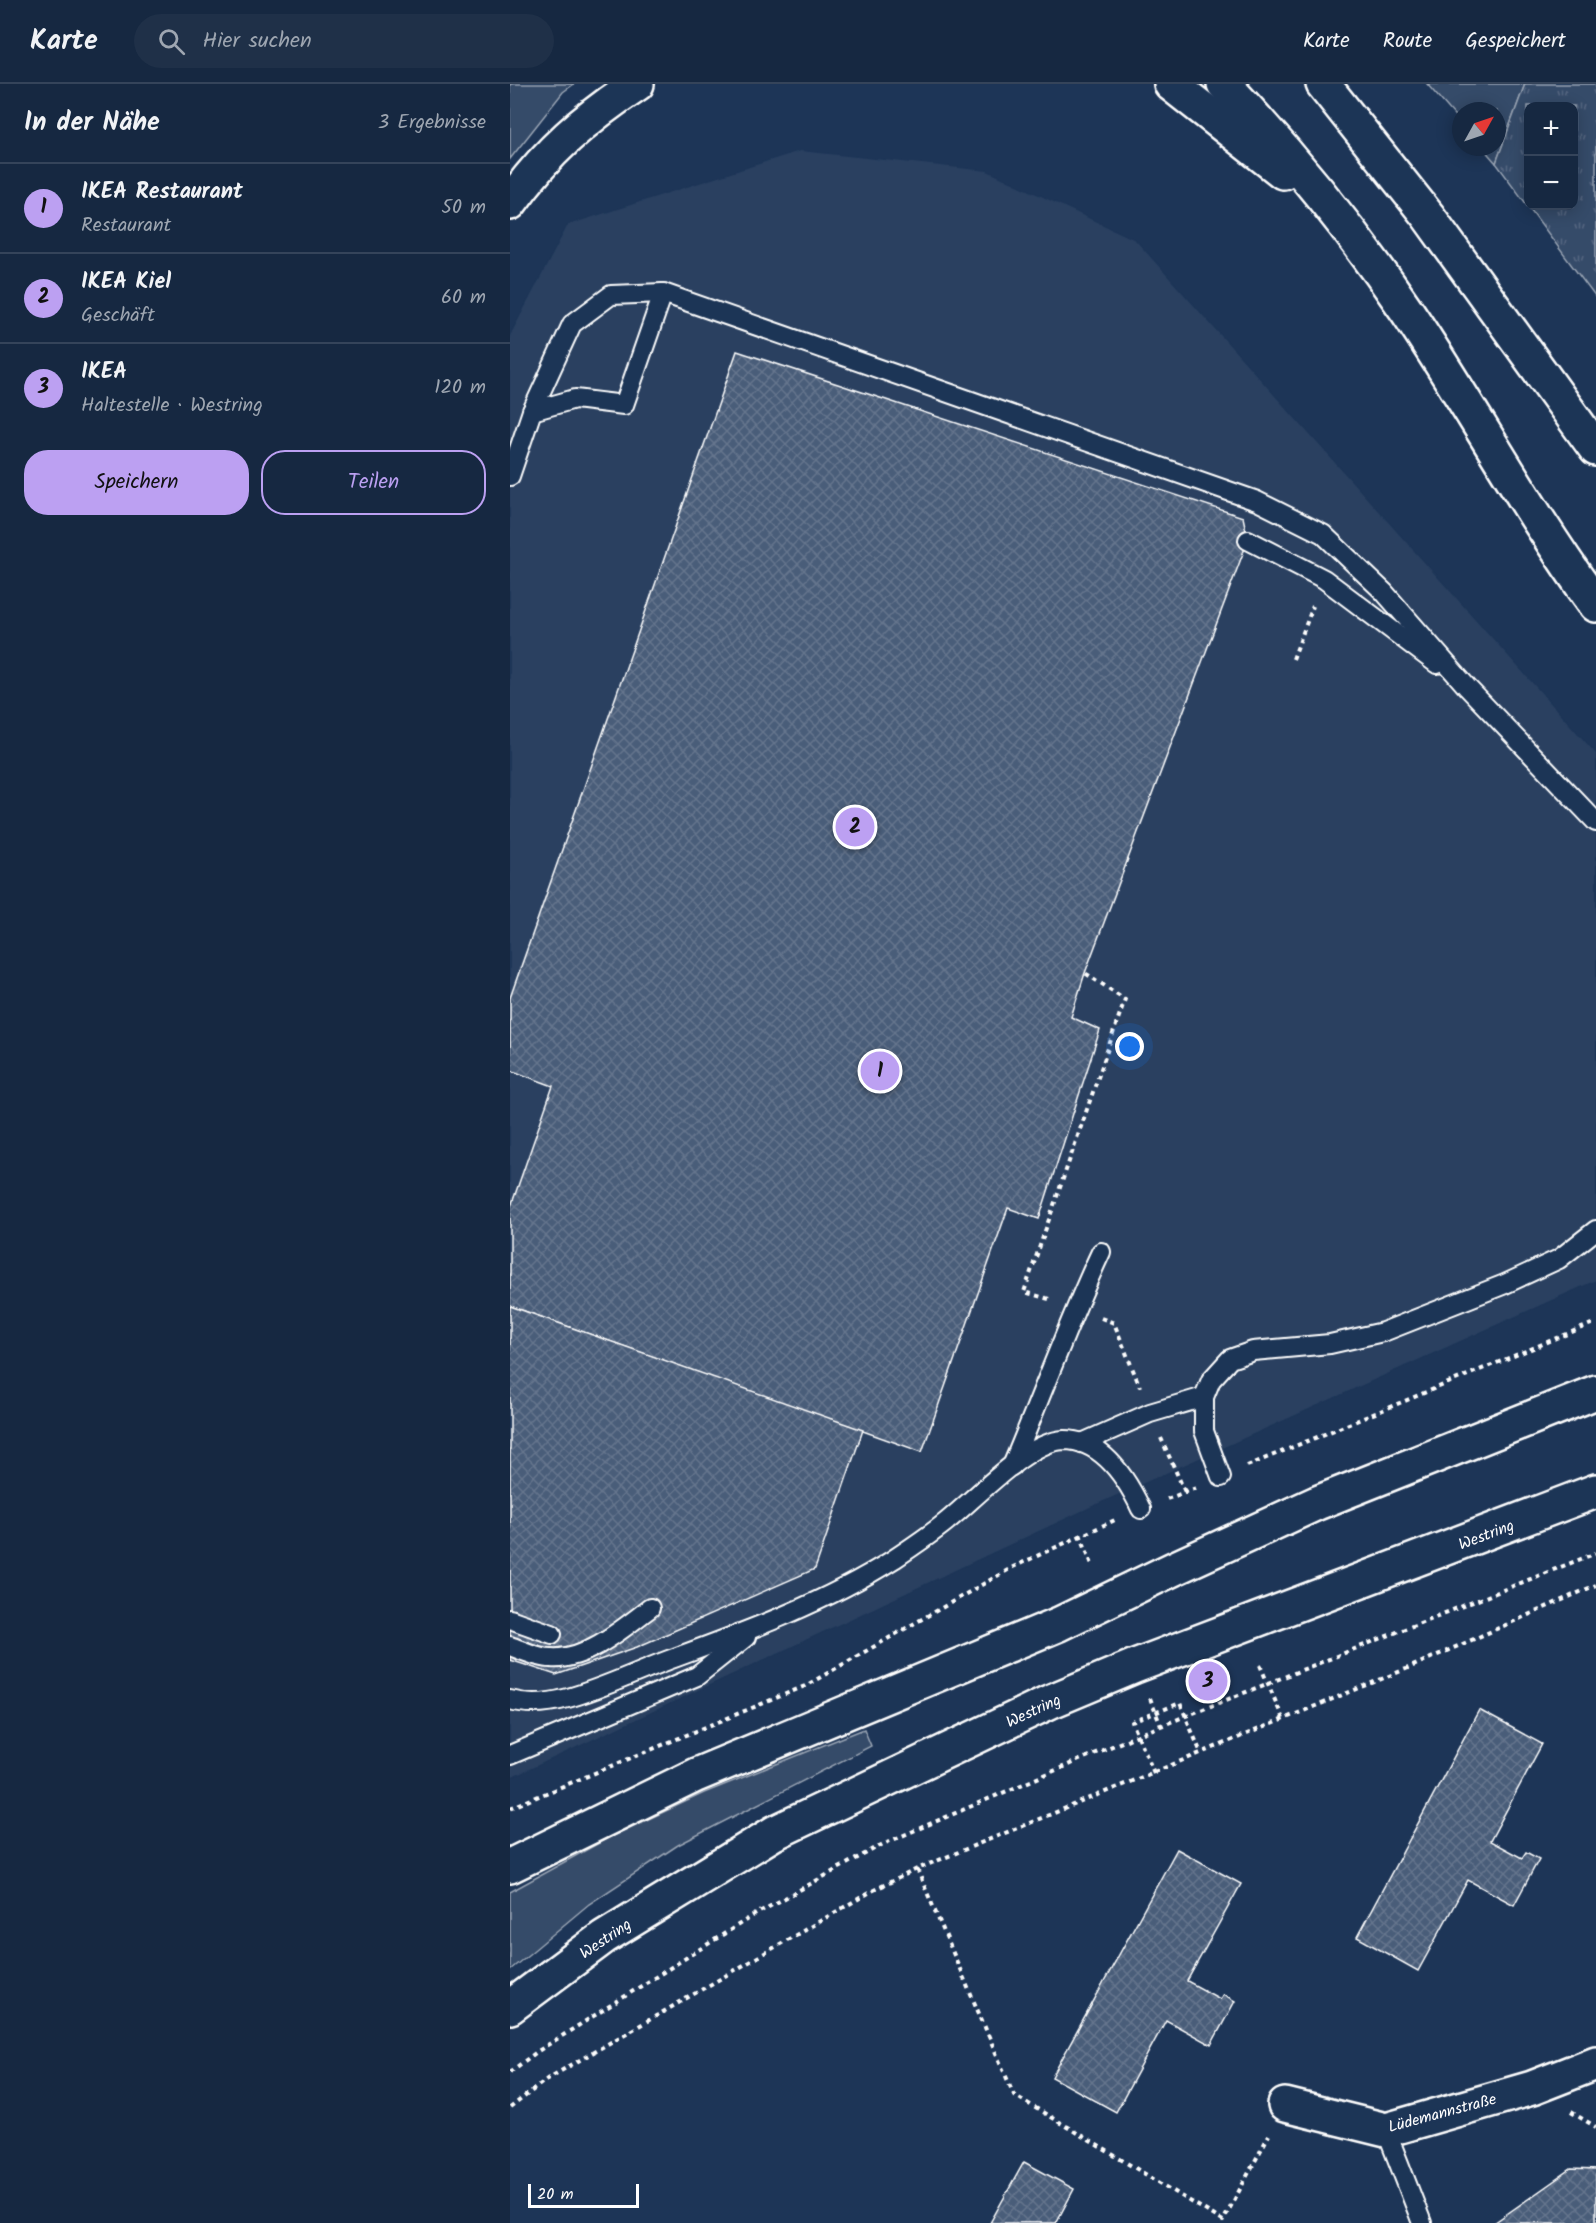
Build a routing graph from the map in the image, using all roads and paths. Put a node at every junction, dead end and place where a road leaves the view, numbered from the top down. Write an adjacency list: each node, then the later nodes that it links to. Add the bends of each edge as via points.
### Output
1 (637, 84): 5 (main road, via 582,122 528,178)
2 (1171, 84): 6 (main road)
3 (1224, 84): 6 (main road)
4 (1323, 84): 9 (main road, via 1428,216)
5 (510, 203)
6 (1341, 219): 13 (main road, via 1407,311 1506,472)
7 (663, 293): 8 (lane, via 611,295 572,324); 8 (lane, via 624,405 575,399); 15 (lane, via 1257,501 1323,534 1384,592)
8 (531, 411): 10 (lane)
9 (1596, 449)
10 (510, 476)
11 (1248, 540): 12 (lane)
12 (1324, 579): 14 (path); 15 (lane)
13 (1596, 605)
14 (1293, 659)
15 (1467, 687): 16 (lane)
16 (1596, 822)
17 (1596, 1230): 21 (lane, via 1560,1259 1383,1332 1230,1359 1211,1380)
18 (1101, 1252): 24 (lane)
19 (1596, 1322): 23 (path)
20 (1596, 1392): 53 (main road, via 1306,1508 1059,1624 696,1775)
21 (1204, 1397): 22 (lane, via 1150,1413); 25 (lane, via 1204,1431)
22 (1082, 1443): 24 (lane, via 1047,1443); 29 (lane, via 1114,1465)
23 (1262, 1459)
24 (1011, 1468): 37 (lane, via 945,1523 894,1558)
25 (1221, 1477)
26 (1197, 1487): 28 (path)
27 (1596, 1491): 55 (main road, Westring, via 1135,1666 1028,1712 774,1833 604,1937)
28 (1174, 1497)
29 (1141, 1509)
30 (1107, 1523): 31 (path)
31 (1080, 1534): 33 (path); 52 (path, via 1013,1567 805,1686)
32 (1596, 1553): 41 (path)
33 (1096, 1573)
34 (1596, 1585): 46 (path)
35 (650, 1608): 39 (lane, via 610,1639 570,1655 550,1658)
36 (510, 1619): 38 (lane)
37 (759, 1627): 42 (lane, via 568,1698 521,1703); 50 (lane, via 697,1676)
38 (552, 1634)
39 (510, 1646)
40 (1260, 1665): 41 (path)
41 (1267, 1684): 45 (path); 46 (path)
42 (510, 1700)
43 (1150, 1700): 44 (path)
44 (1155, 1713): 45 (path, via 1180,1703); 47 (path); 48 (path, via 1132,1722)
45 (1186, 1716): 47 (path); 49 (path)
46 (1283, 1719): 49 (path)
47 (1161, 1726): 48 (path)
48 (1138, 1735): 51 (path); 57 (path, via 848,1861 754,1915)
49 (1201, 1753): 51 (path)
50 (510, 1755)
51 (1154, 1773): 54 (path)
52 (510, 1808)
53 (510, 1866)
54 (917, 1869): 59 (path, via 872,1891 547,2079); 61 (path, via 1014,2095)
55 (510, 2007)
56 (1596, 2063): 60 (main road, Lüdemannstraße, via 1532,2088)
57 (510, 2072)
58 (1285, 2106): 60 (main road, Lüdemannstraße); 61 (path)
59 (510, 2108)
60 (1386, 2130): 62 (lane)
61 (1222, 2222)
62 (1422, 2223)

